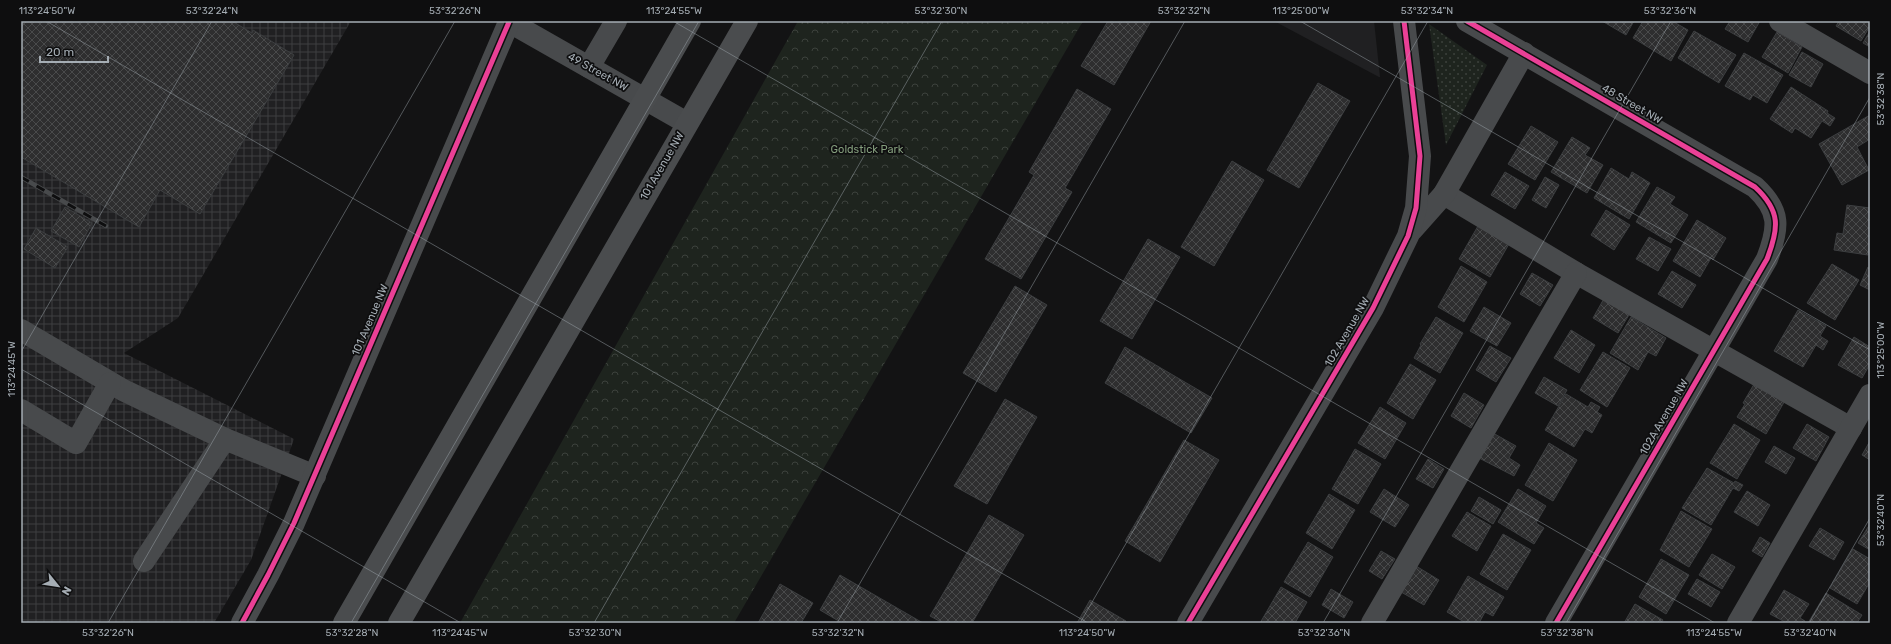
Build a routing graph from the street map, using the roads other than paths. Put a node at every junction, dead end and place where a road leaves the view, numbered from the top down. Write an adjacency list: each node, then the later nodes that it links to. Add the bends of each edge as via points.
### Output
1 (509, 21): 9 (street, 49 Street NW); 24 (street, 101 Avenue NW)
2 (616, 21): 9 (street)
3 (690, 21): 11 (main road)
4 (747, 21): 12 (main road, 101 Avenue NW)
5 (1404, 21): 15 (street, 102 Avenue NW, via 1420,156 1416,208)
6 (1467, 21): 8 (street, 48 Street NW)
7 (1780, 21): 10 (street)
8 (1524, 53): 13 (street, 102 Avenue NW); 14 (street, 48 Street NW, via 1755,187 1766,198)
9 (589, 67): 11 (street, 49 Street NW)
10 (1870, 73)
11 (645, 98): 12 (street, 49 Street NW); 27 (main road)
12 (687, 123): 28 (main road, 101 Avenue NW)
13 (1444, 194): 15 (street, 102 Avenue NW); 16 (street)
14 (1775, 216): 18 (street, 102A Avenue NW, via 1775,236 1767,259)
15 (1408, 236): 29 (street, 102 Avenue NW, via 1373,308)
16 (1576, 273): 18 (street); 30 (street)
17 (21, 330): 19 (street)
18 (1714, 350): 22 (street); 31 (street, 102A Avenue NW)
19 (110, 383): 21 (street, via 76,443); 23 (street)
20 (1870, 395): 22 (street)
21 (21, 410)
22 (1851, 428): 32 (street)
23 (225, 439): 24 (street); 25 (street)
24 (315, 476): 26 (street, 101 Avenue NW)
25 (144, 560)
26 (242, 623)
27 (344, 623)
28 (399, 623)
29 (1188, 623)
30 (1372, 623)
31 (1556, 623)
32 (1738, 623)

